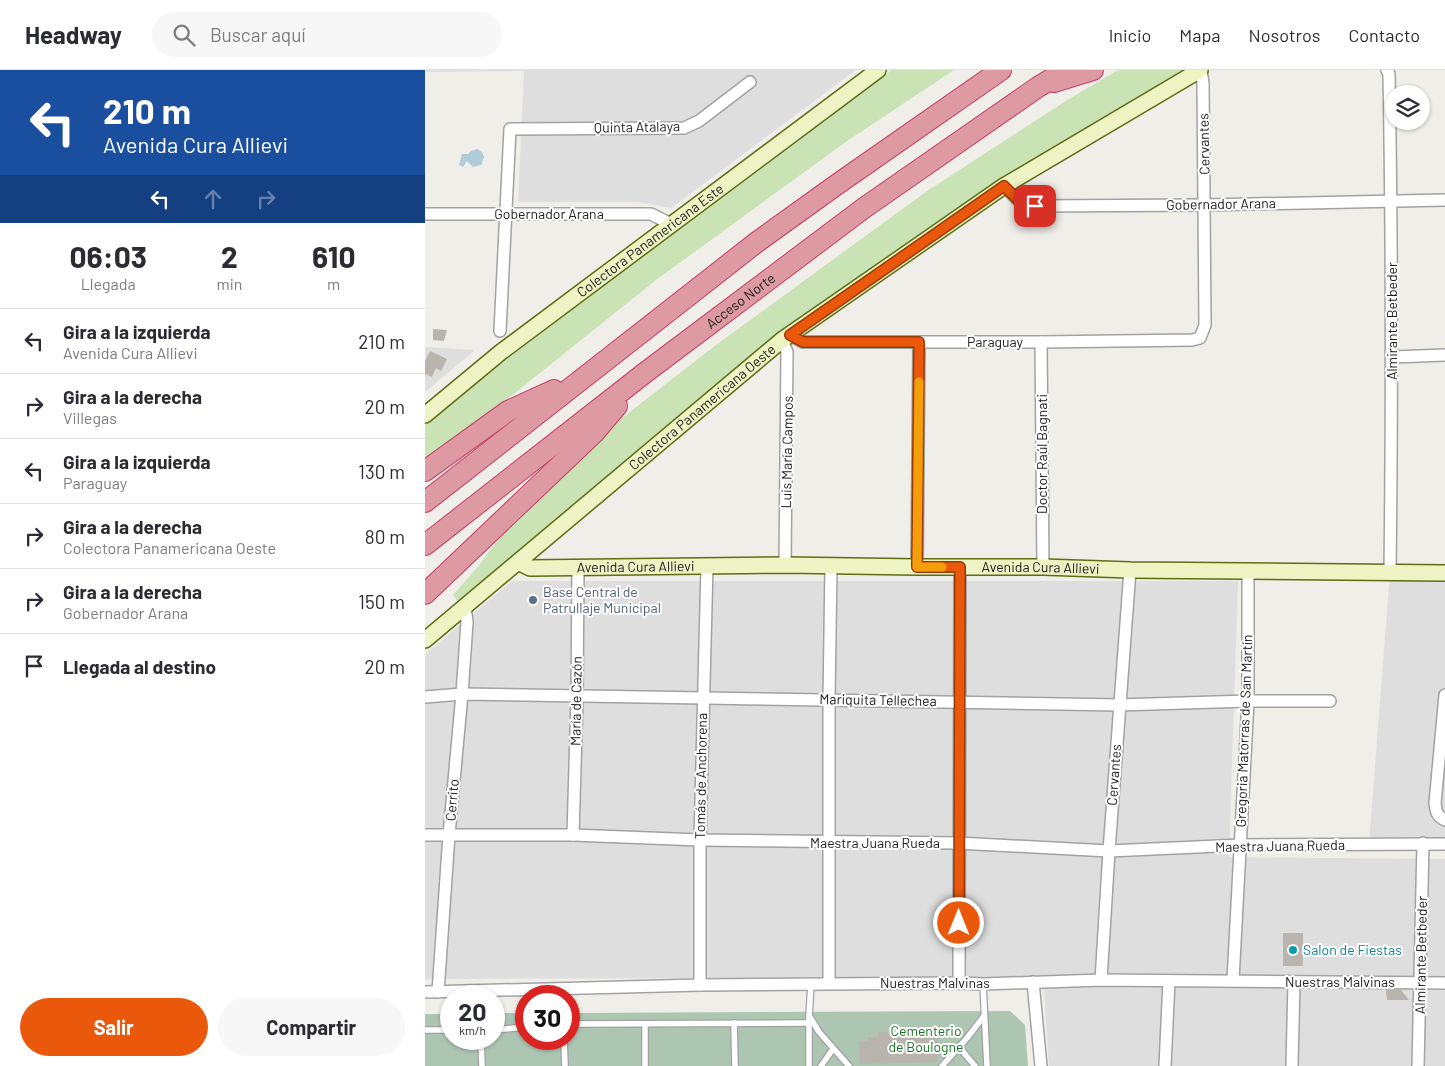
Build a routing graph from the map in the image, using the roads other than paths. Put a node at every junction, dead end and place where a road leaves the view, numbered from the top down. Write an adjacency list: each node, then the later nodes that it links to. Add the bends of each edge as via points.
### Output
1 (878, 70): 15 (street, Colectora Panamericana Este)
2 (1001, 70): 24 (highway, via 757,242)
3 (1066, 70): 8 (highway, Acceso Norte)
4 (1093, 70): 8 (highway)
5 (1201, 70): 9 (street, Colectora Panamericana Oeste); 12 (street, Cervantes)
6 (1387, 70): 11 (street, Almirante Betbeder)
7 (750, 82): 14 (street, Quinta Atalaya, via 699,121 684,128 510,129)
8 (1038, 87): 23 (highway, Acceso Norte, via 864,208)
9 (1004, 186): 12 (street, Gobernador Arana, via 1020,202 1035,206); 17 (street, Colectora Panamericana Oeste)
10 (1445, 200): 11 (street, Gobernador Arana)
11 (1391, 201): 12 (street, Gobernador Arana); 22 (street, Almirante Betbeder)
12 (1205, 205): 18 (street, Cervantes, via 1205,325)
13 (425, 214): 14 (street, Gobernador Arana)
14 (505, 214): 15 (street, Gobernador Arana, via 651,214); 16 (street)
15 (671, 224): 25 (street, Colectora Panamericana Este, via 501,352)
16 (500, 331)
17 (786, 338): 19 (street, Paraguay, via 803,342); 29 (street, Colectora Panamericana Oeste); 30 (street, Luis María Campos)
18 (1200, 338): 20 (street, Paraguay)
19 (919, 342): 20 (street, Paraguay); 34 (street)
20 (1041, 342): 36 (street, Doctor Raúl Bagnati)
21 (1445, 356): 22 (street)
22 (1393, 357): 39 (street, Almirante Betbeder)
23 (646, 372): 28 (highway, Acceso Norte); 41 (highway, via 594,433)
24 (585, 376): 26 (highway, via 508,412); 27 (highway)
25 (425, 415)
26 (425, 471)
27 (425, 502)
28 (425, 545)
29 (518, 562): 33 (street, Avenida Cura Allievi, via 530,568); 42 (street, Colectora Panamericana Oeste)
30 (785, 565): 31 (street, Avenida Cura Allievi); 32 (street, Avenida Cura Allievi)
31 (707, 566): 33 (street, Avenida Cura Allievi); 48 (street, Tomás de Anchorena)
32 (831, 566): 34 (street, Avenida Cura Allievi); 49 (street)
33 (578, 567): 47 (street, María de Cazón)
34 (917, 567): 35 (street, Avenida Cura Allievi)
35 (960, 567): 36 (street, Avenida Cura Allievi); 51 (street)
36 (1043, 567): 37 (street, Avenida Cura Allievi)
37 (1130, 570): 38 (street, Avenida Cura Allievi); 53 (street, Cervantes)
38 (1248, 572): 39 (street, Avenida Cura Allievi); 52 (street, Gregoria Matorras de San Martín)
39 (1390, 573): 40 (street, Avenida Cura Allievi)
40 (1445, 573)
41 (425, 594)
42 (465, 607): 43 (street, Colectora Panamericana Oeste); 44 (street, Cerrito, via 467,622)
43 (425, 640)
44 (462, 694): 46 (street, Mariquita Tellechea); 47 (street, Mariquita Tellechea); 57 (street, Cerrito)
45 (1445, 695): 54 (street)
46 (425, 697)
47 (577, 697): 48 (street, Mariquita Tellechea); 58 (street, María de Cazón)
48 (703, 698): 49 (street, Mariquita Tellechea); 59 (street, Tomás de Anchorena)
49 (829, 700): 51 (street, Mariquita Tellechea); 60 (street)
50 (1330, 701): 52 (street, Mariquita Tellechea)
51 (959, 702): 53 (street, Mariquita Tellechea); 61 (street)
52 (1248, 702): 53 (street, Mariquita Tellechea); 64 (street, Gregoria Matorras de San Martín)
53 (1119, 705): 65 (street, Cervantes)
54 (1445, 708): 55 (street, via 1435,803 1436,811)
55 (1445, 820)
56 (425, 835): 57 (street, Maestra Juana Rueda)
57 (449, 835): 58 (street, Maestra Juana Rueda); 79 (street, Cerrito)
58 (573, 835): 59 (street, Maestra Juana Rueda)
59 (700, 840): 60 (street, Maestra Juana Rueda); 77 (street, Tomás de Anchorena)
60 (829, 843): 61 (street, Maestra Juana Rueda); 73 (street)
61 (958, 843): 65 (street, Maestra Juana Rueda); 69 (street)
62 (1423, 843): 63 (street, Maestra Juana Rueda); 64 (street, Maestra Juana Rueda); 72 (street, Almirante Betbeder)
63 (1445, 844)
64 (1240, 845): 65 (street, Maestra Juana Rueda); 67 (street, Gregoria Matorras de San Martín)
65 (1109, 851): 66 (street, Cervantes)
66 (1101, 980): 68 (street, Nuestras Malvinas); 70 (street, Nuestras Malvinas)
67 (1233, 980): 68 (street, Nuestras Malvinas); 71 (street, Nuestras Malvinas)
68 (1169, 981): 103 (street)
69 (959, 982): 73 (street, Nuestras Malvinas); 76 (street, Nuestras Malvinas)
70 (1033, 982): 76 (street, Nuestras Malvinas); 102 (street)
71 (1294, 982): 72 (street, Nuestras Malvinas); 104 (street)
72 (1420, 982): 74 (street, Nuestras Malvinas); 105 (street, Almirante Betbeder)
73 (829, 983): 75 (street, Nuestras Malvinas)
74 (1445, 983)
75 (811, 984): 77 (street, Nuestras Malvinas); 80 (lane)
76 (983, 984): 81 (lane)
77 (700, 985): 79 (street, Nuestras Malvinas)
78 (425, 992): 79 (street, Nuestras Malvinas)
79 (437, 992)
80 (809, 1016): 83 (lane); 89 (lane)
81 (984, 1016): 88 (lane); 101 (lane)
82 (734, 1023): 83 (lane); 85 (lane); 95 (lane)
83 (809, 1023): 96 (lane)
84 (580, 1024): 85 (lane)
85 (645, 1024): 94 (lane)
86 (425, 1030): 87 (lane)
87 (440, 1030)
88 (959, 1047): 99 (lane); 100 (lane)
89 (833, 1049): 97 (lane); 98 (lane)
90 (481, 1050): 92 (lane)
91 (564, 1050): 93 (lane)
92 (482, 1066)
93 (565, 1066)
94 (645, 1066)
95 (735, 1066)
96 (809, 1066)
97 (821, 1066)
98 (849, 1066)
99 (942, 1066)
100 (975, 1066)
101 (987, 1066)
102 (1041, 1066)
103 (1165, 1066)
104 (1292, 1066)
105 (1418, 1066)

